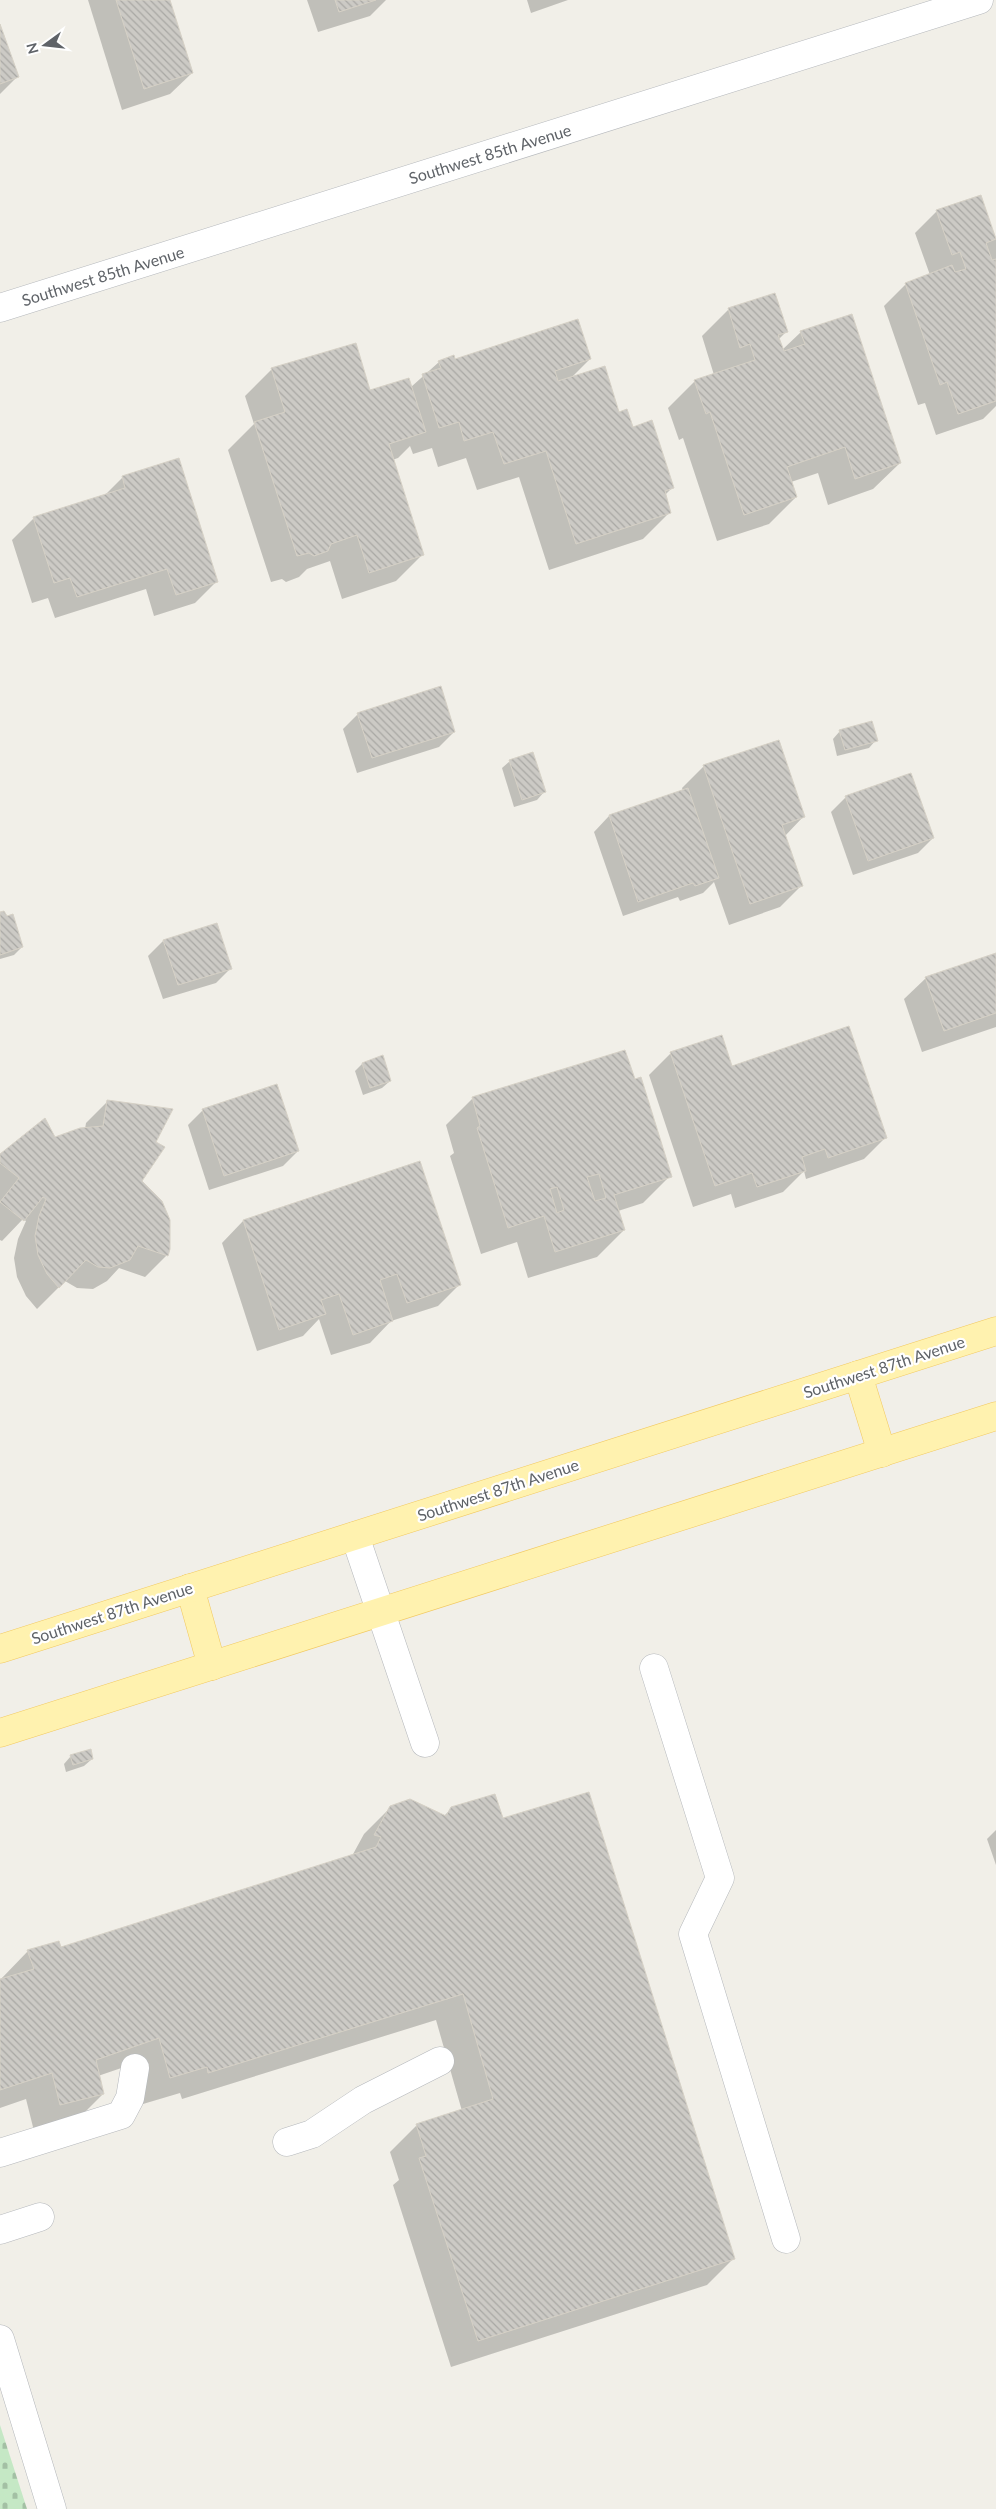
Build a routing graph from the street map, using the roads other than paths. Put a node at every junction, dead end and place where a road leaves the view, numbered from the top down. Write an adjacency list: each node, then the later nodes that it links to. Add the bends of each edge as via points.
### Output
1 (980, 0): 2 (street, Southwest 85th Avenue)
2 (0, 308)
3 (996, 1331): 4 (main road, Southwest 87th Avenue)
4 (858, 1375): 6 (main road); 7 (main road, Southwest 87th Avenue)
5 (996, 1416): 6 (main road)
6 (882, 1453): 9 (main road)
7 (355, 1536): 8 (main road, Southwest 87th Avenue); 9 (street)
8 (190, 1588): 10 (main road, Southwest 87th Avenue); 11 (main road)
9 (380, 1611): 11 (main road); 14 (street)
10 (0, 1649)
11 (212, 1666): 13 (main road)
12 (654, 1668): 21 (street, via 720,1878 693,1934)
13 (0, 1733)
14 (425, 1743)
15 (440, 2061): 17 (street, via 363,2100 312,2134)
16 (135, 2068): 18 (street, via 130,2098 120,2115)
17 (288, 2142)
18 (0, 2153)
19 (40, 2217): 20 (street)
20 (0, 2230)
21 (786, 2239)
22 (0, 2339): 23 (street)
23 (52, 2509)

